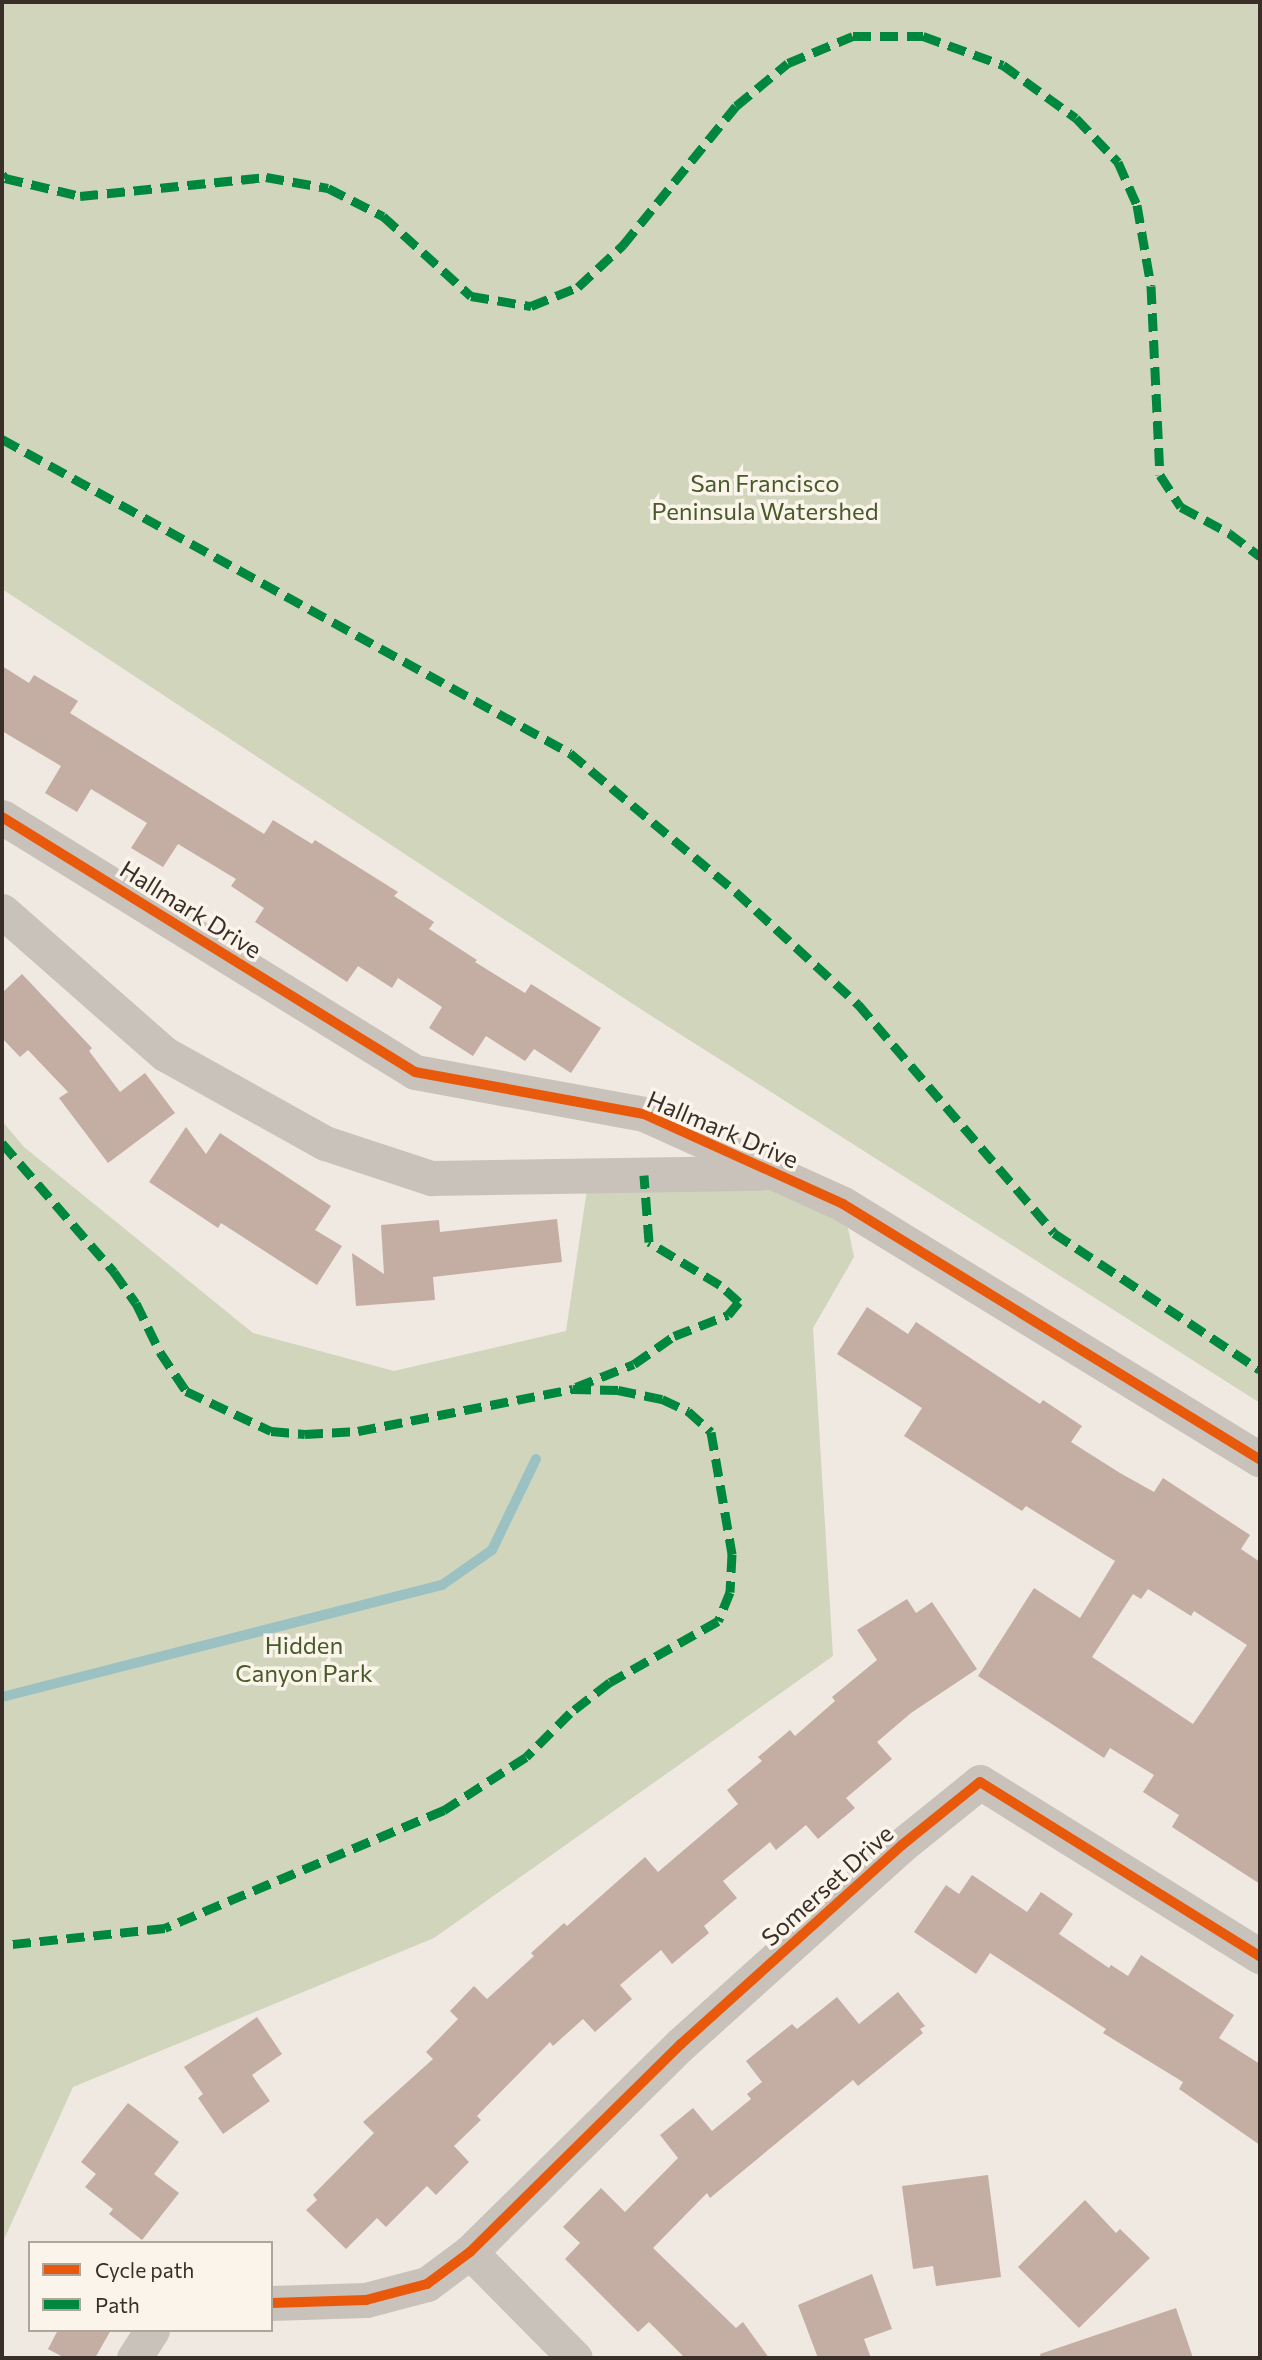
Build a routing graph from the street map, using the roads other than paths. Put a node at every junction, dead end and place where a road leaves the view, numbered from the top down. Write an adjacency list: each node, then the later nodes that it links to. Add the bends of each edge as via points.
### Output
1 (2, 817): 3 (street, Hallmark Drive, via 415,1072 644,1114)
2 (2, 911): 3 (street, Hallmark Drive, via 165,1054 325,1143 431,1178)
3 (772, 1173): 4 (street, Hallmark Drive, via 843,1204)
4 (1260, 1460)
5 (1260, 1955): 6 (street, Somerset Drive, via 980,1782 902,1845 681,2044)
6 (470, 2252): 7 (street, via 427,2284 366,2300); 10 (street)
7 (273, 2303)
8 (151, 2332): 9 (street)
9 (134, 2358)
10 (575, 2358)

